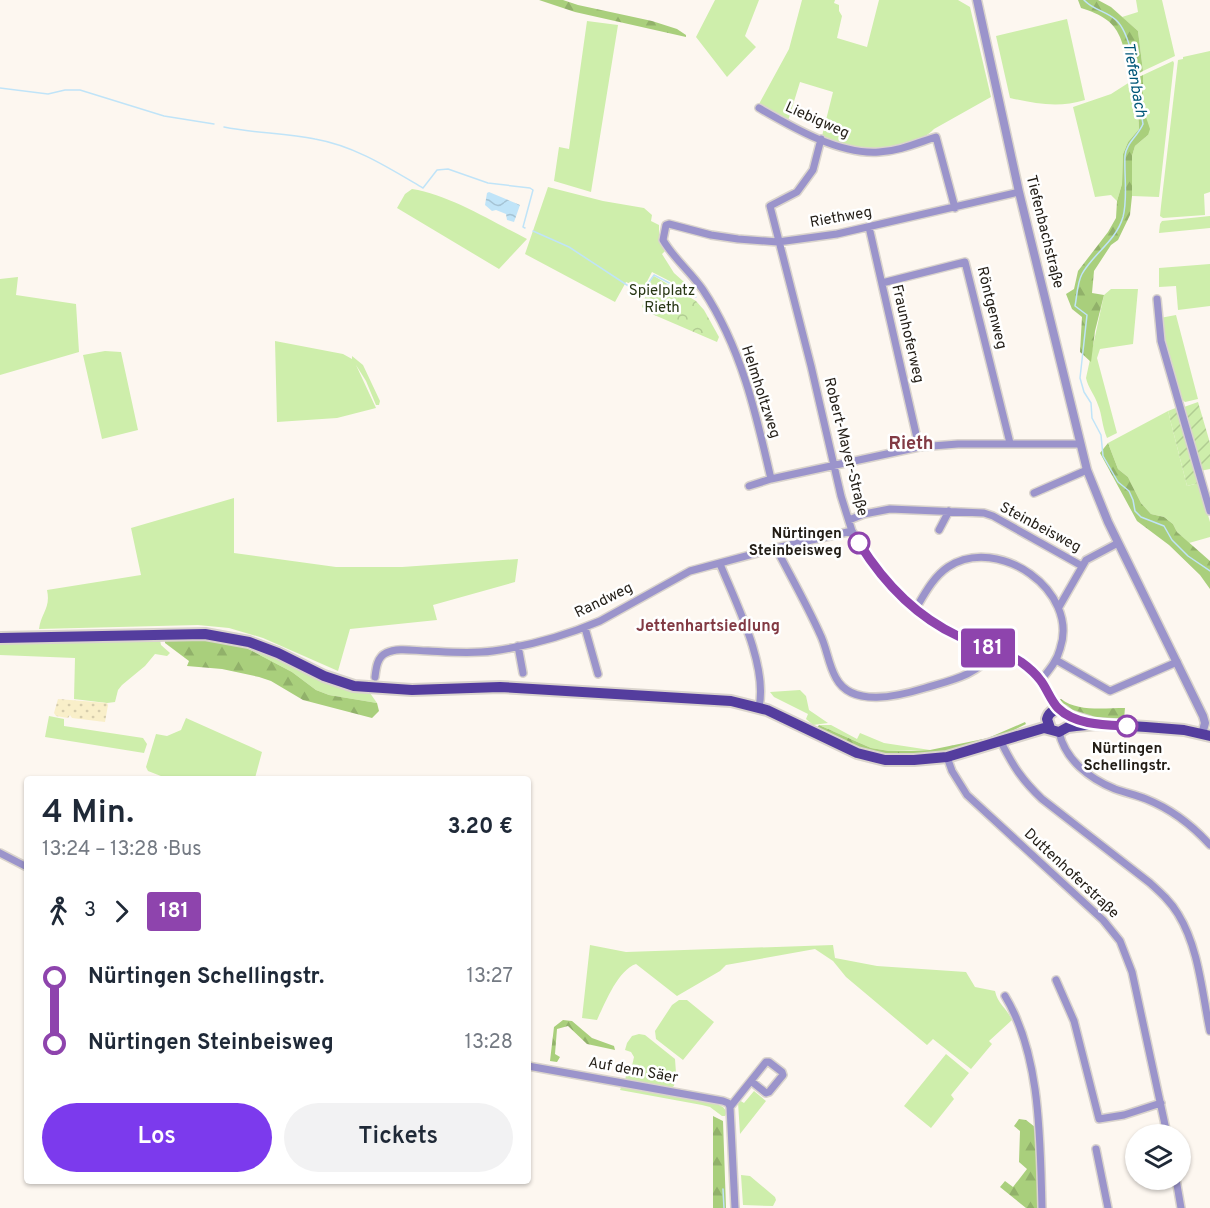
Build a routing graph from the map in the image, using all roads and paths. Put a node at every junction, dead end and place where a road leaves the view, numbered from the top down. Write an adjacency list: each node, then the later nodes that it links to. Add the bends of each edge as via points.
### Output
1 (977, 0): 4 (street, Tiefenbachstraße)
2 (759, 108): 3 (street, Liebigweg)
3 (821, 139): 5 (street, Liebigweg, via 854,151 876,152 936,137); 8 (street, Robert-Mayer-Straße, via 813,170 797,192 770,206)
4 (1019, 192): 5 (street, Riethweg); 12 (street, Tiefenbachstraße)
5 (956, 208): 7 (street, Riethweg)
6 (666, 225): 8 (street, Riethweg, via 711,235); 16 (street, Helmholtzweg, via 663,240 702,288 740,362)
7 (868, 227): 8 (street, Riethweg); 9 (street, Fraunhoferweg)
8 (778, 242): 14 (street, Robert-Mayer-Straße)
9 (882, 283): 11 (street, Röntgenweg, via 965,262); 13 (street, Fraunhoferweg)
10 (1157, 299): 20 (street, via 1161,341)
11 (1010, 443): 12 (street); 13 (street)
12 (1080, 444): 15 (street, Tiefenbachstraße)
13 (919, 447): 14 (street)
14 (834, 466): 16 (street); 21 (street, Robert-Mayer-Straße)
15 (1087, 470): 18 (street); 24 (street, Tiefenbachstraße)
16 (771, 479): 17 (street)
17 (749, 486)
18 (1034, 493)
19 (950, 511): 21 (street, Steinbeisweg, via 890,508); 22 (street); 27 (street, Steinbeisweg, via 993,516)
20 (1210, 511)
21 (849, 520): 23 (street, Robert-Mayer-Straße)
22 (939, 530)
23 (852, 531): 25 (street, Randweg); 29 (street, Robert-Mayer-Straße, via 879,573)
24 (1118, 543): 27 (street, Steinbeisweg); 35 (street, Tiefenbachstraße)
25 (776, 548): 26 (street, Randweg); 33 (street, via 822,637 835,677 854,693 875,698 930,687 973,672)
26 (720, 564): 30 (street, Randweg, via 690,571); 40 (street, via 747,625 761,692)
27 (1082, 566): 28 (street, Steinbeisweg)
28 (1059, 607): 29 (street, via 1046,588 1021,568 1002,560 978,557 957,562 939,575); 34 (street, via 1063,639)
29 (915, 610): 33 (street, Robert-Mayer-Straße, via 958,636)
30 (585, 628): 32 (street, Randweg); 37 (street)
31 (0, 638): 40 (main road, via 219,635 264,647 354,686 412,690 500,687 731,701)
32 (518, 646): 36 (street); 38 (street, Randweg, via 492,651 393,651 381,657)
33 (997, 651): 39 (street, Robert-Mayer-Straße, via 1021,662)
34 (1056, 660): 35 (street, via 1110,692); 39 (street)
35 (1177, 662): 42 (street, Tiefenbachstraße)
36 (523, 673)
37 (598, 674)
38 (375, 677)
39 (1041, 680): 41 (street, Robert-Mayer-Straße)
40 (759, 707): 44 (main road, via 870,757)
41 (1057, 721): 42 (main road); 43 (main road); 45 (street, Robert-Mayer-Straße, via 1065,750 1084,771 1168,810)
42 (1207, 732)
43 (1001, 742): 44 (main road); 50 (street, via 1013,767 1042,799 1167,898 1187,930)
44 (947, 757): 53 (street, Duttenhoferstraße, via 967,795 1103,920 1120,941 1132,972)
45 (1210, 844)
46 (0, 853): 47 (street)
47 (24, 865)
48 (1056, 980): 53 (street, via 1074,1021 1099,1119)
49 (1005, 996): 59 (street, via 1016,1013 1030,1066 1038,1125)
50 (1210, 1031)
51 (531, 1067): 54 (street, Auf dem Säer, via 723,1101)
52 (751, 1081): 52 (street, via 766,1093 783,1075 766,1062); 54 (street)
53 (1161, 1103): 55 (street, Duttenhoferstraße)
54 (730, 1107): 58 (street)
55 (1165, 1124)
56 (1096, 1149): 60 (street)
57 (1178, 1190): 61 (street)
58 (735, 1208)
59 (1042, 1208)
60 (1108, 1208)
61 (1181, 1208)

